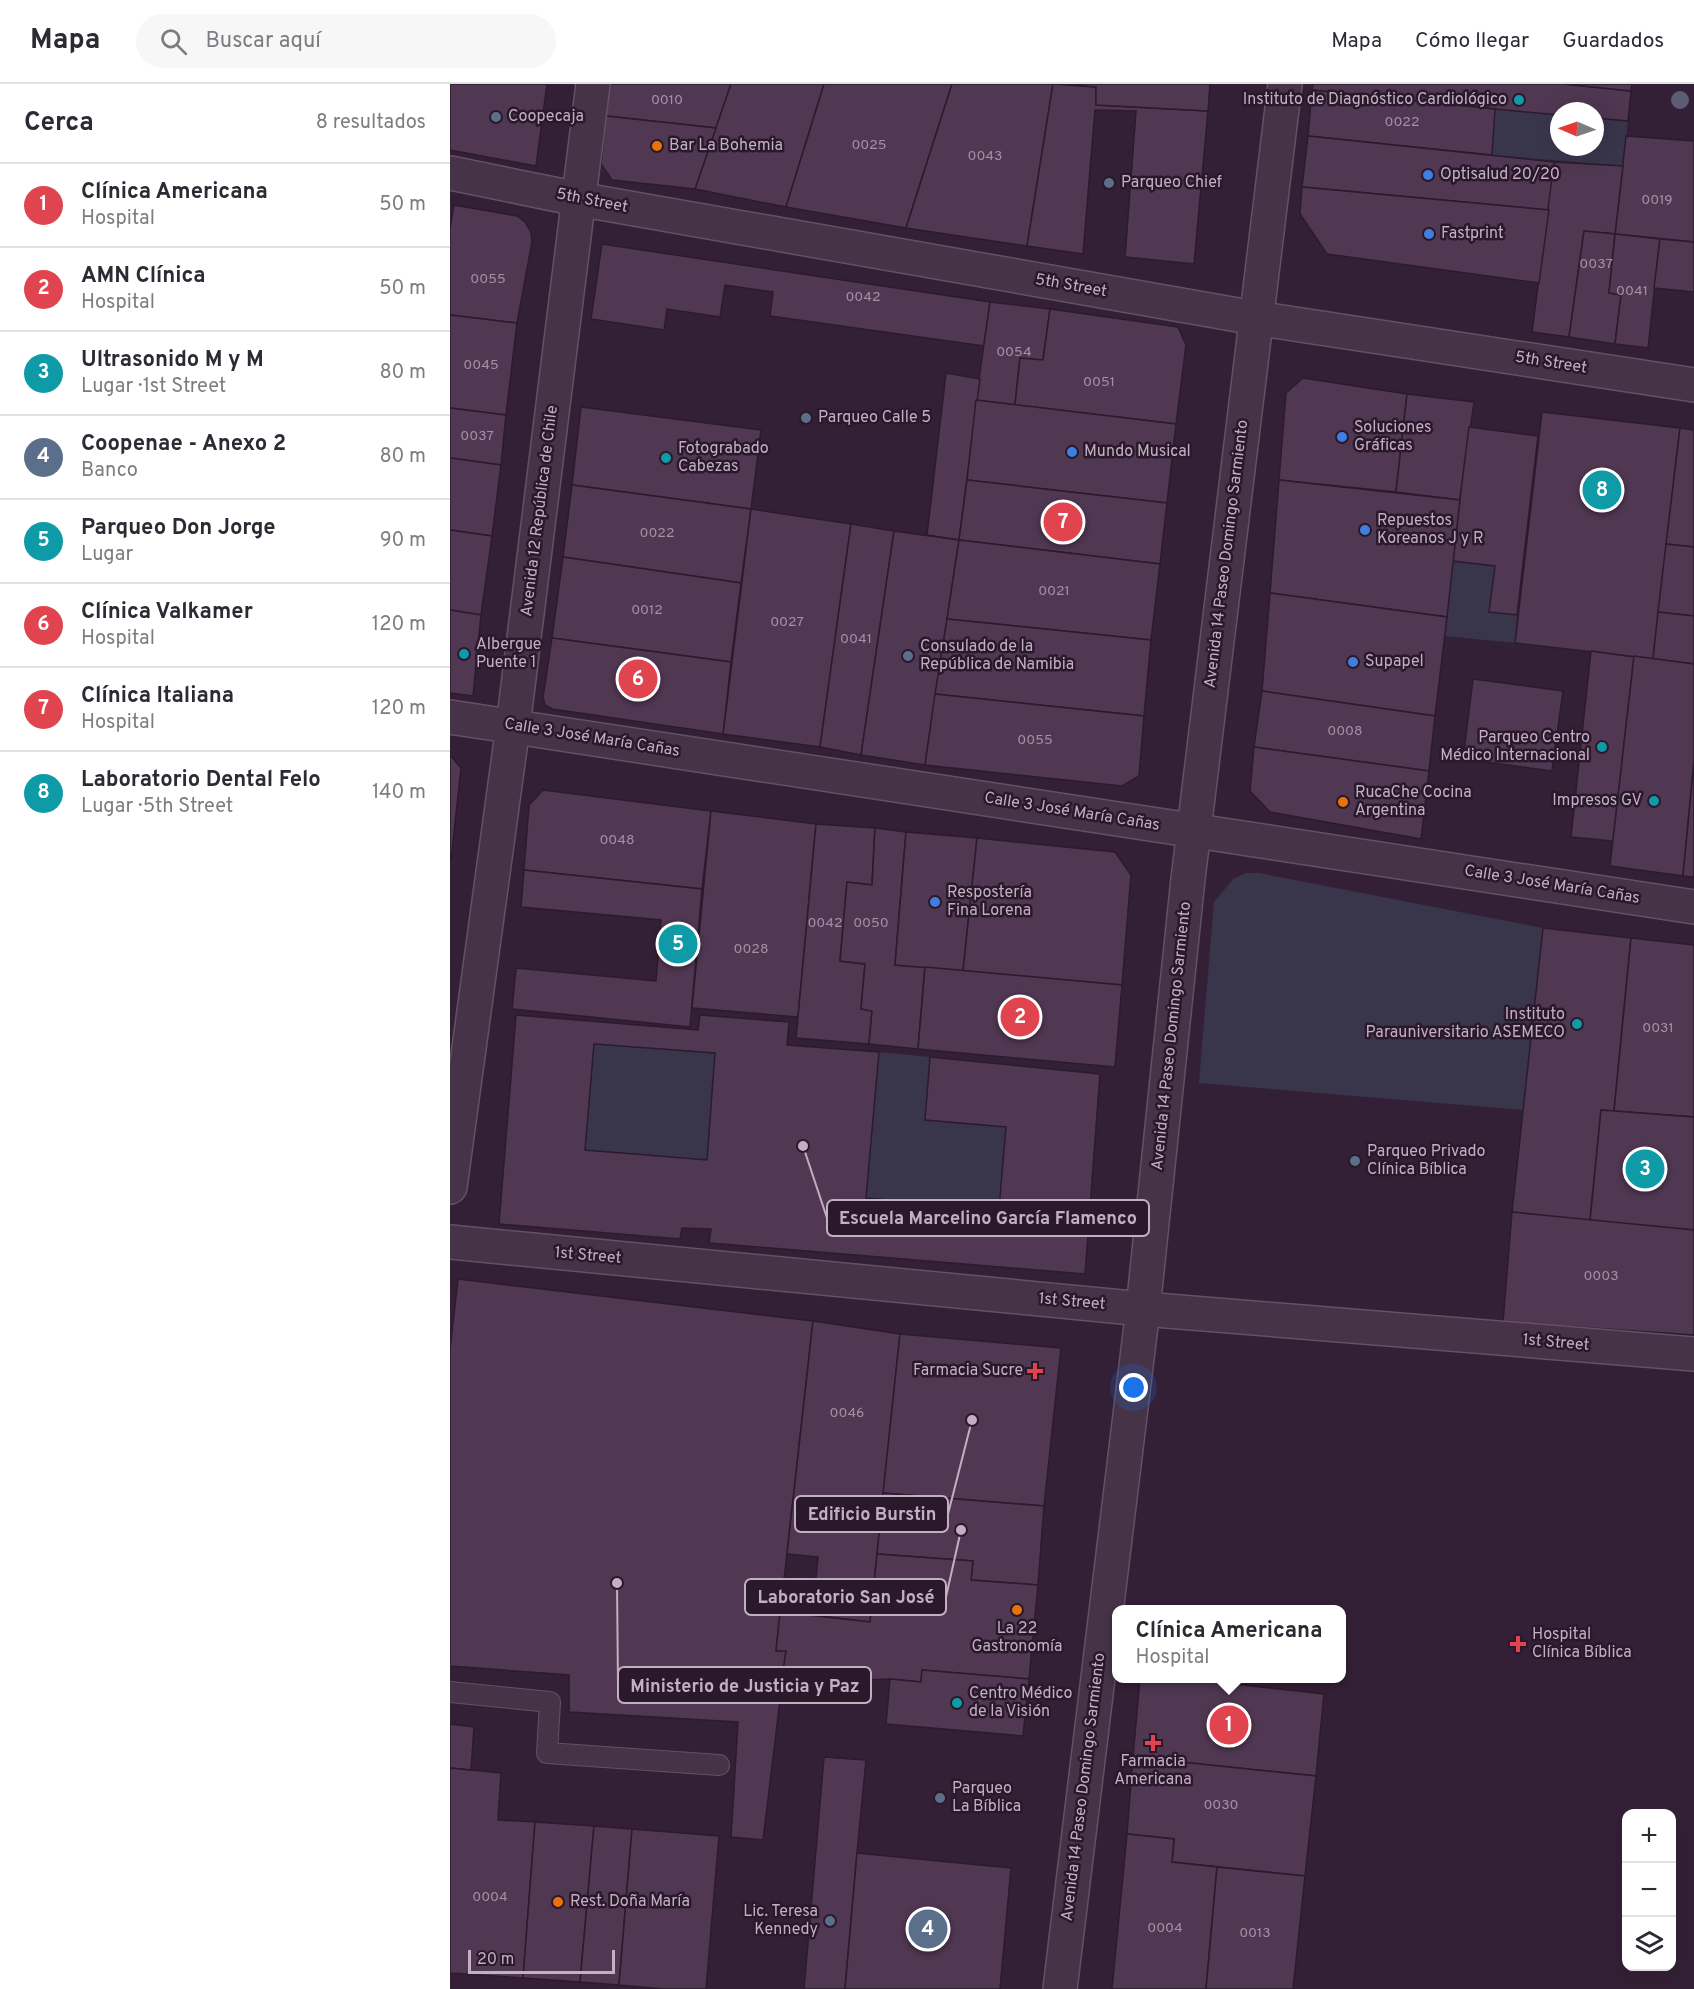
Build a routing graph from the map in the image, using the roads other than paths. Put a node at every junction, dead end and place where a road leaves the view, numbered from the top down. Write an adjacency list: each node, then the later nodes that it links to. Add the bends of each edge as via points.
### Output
1 (593, 84): 4 (street, Avenida 12 República de Chile)
2 (1285, 84): 5 (street, Avenida 14 Paseo Domingo Sarmiento)
3 (450, 173): 4 (street, 5th Street)
4 (578, 199): 5 (street, 5th Street); 8 (street, Avenida 12 República de Chile)
5 (1255, 318): 6 (street, 5th Street); 9 (street, Avenida 14 Paseo Domingo Sarmiento)
6 (1694, 385)
7 (450, 717): 8 (street, Calle 3 José María Cañas)
8 (513, 726): 9 (street, Calle 3 José María Cañas); 11 (street, Avenida 12 República de Chile)
9 (1194, 831): 10 (street, Calle 3 José María Cañas); 13 (street, Avenida 14 Paseo Domingo Sarmiento)
10 (1694, 907)
11 (450, 1187)
12 (450, 1242): 13 (street, 1st Street)
13 (1143, 1309): 14 (street, 1st Street); 17 (street, Avenida 14 Paseo Domingo Sarmiento)
14 (1694, 1354)
15 (450, 1692): 16 (lane, via 550,1702 547,1753)
16 (719, 1765)
17 (1060, 1989)

